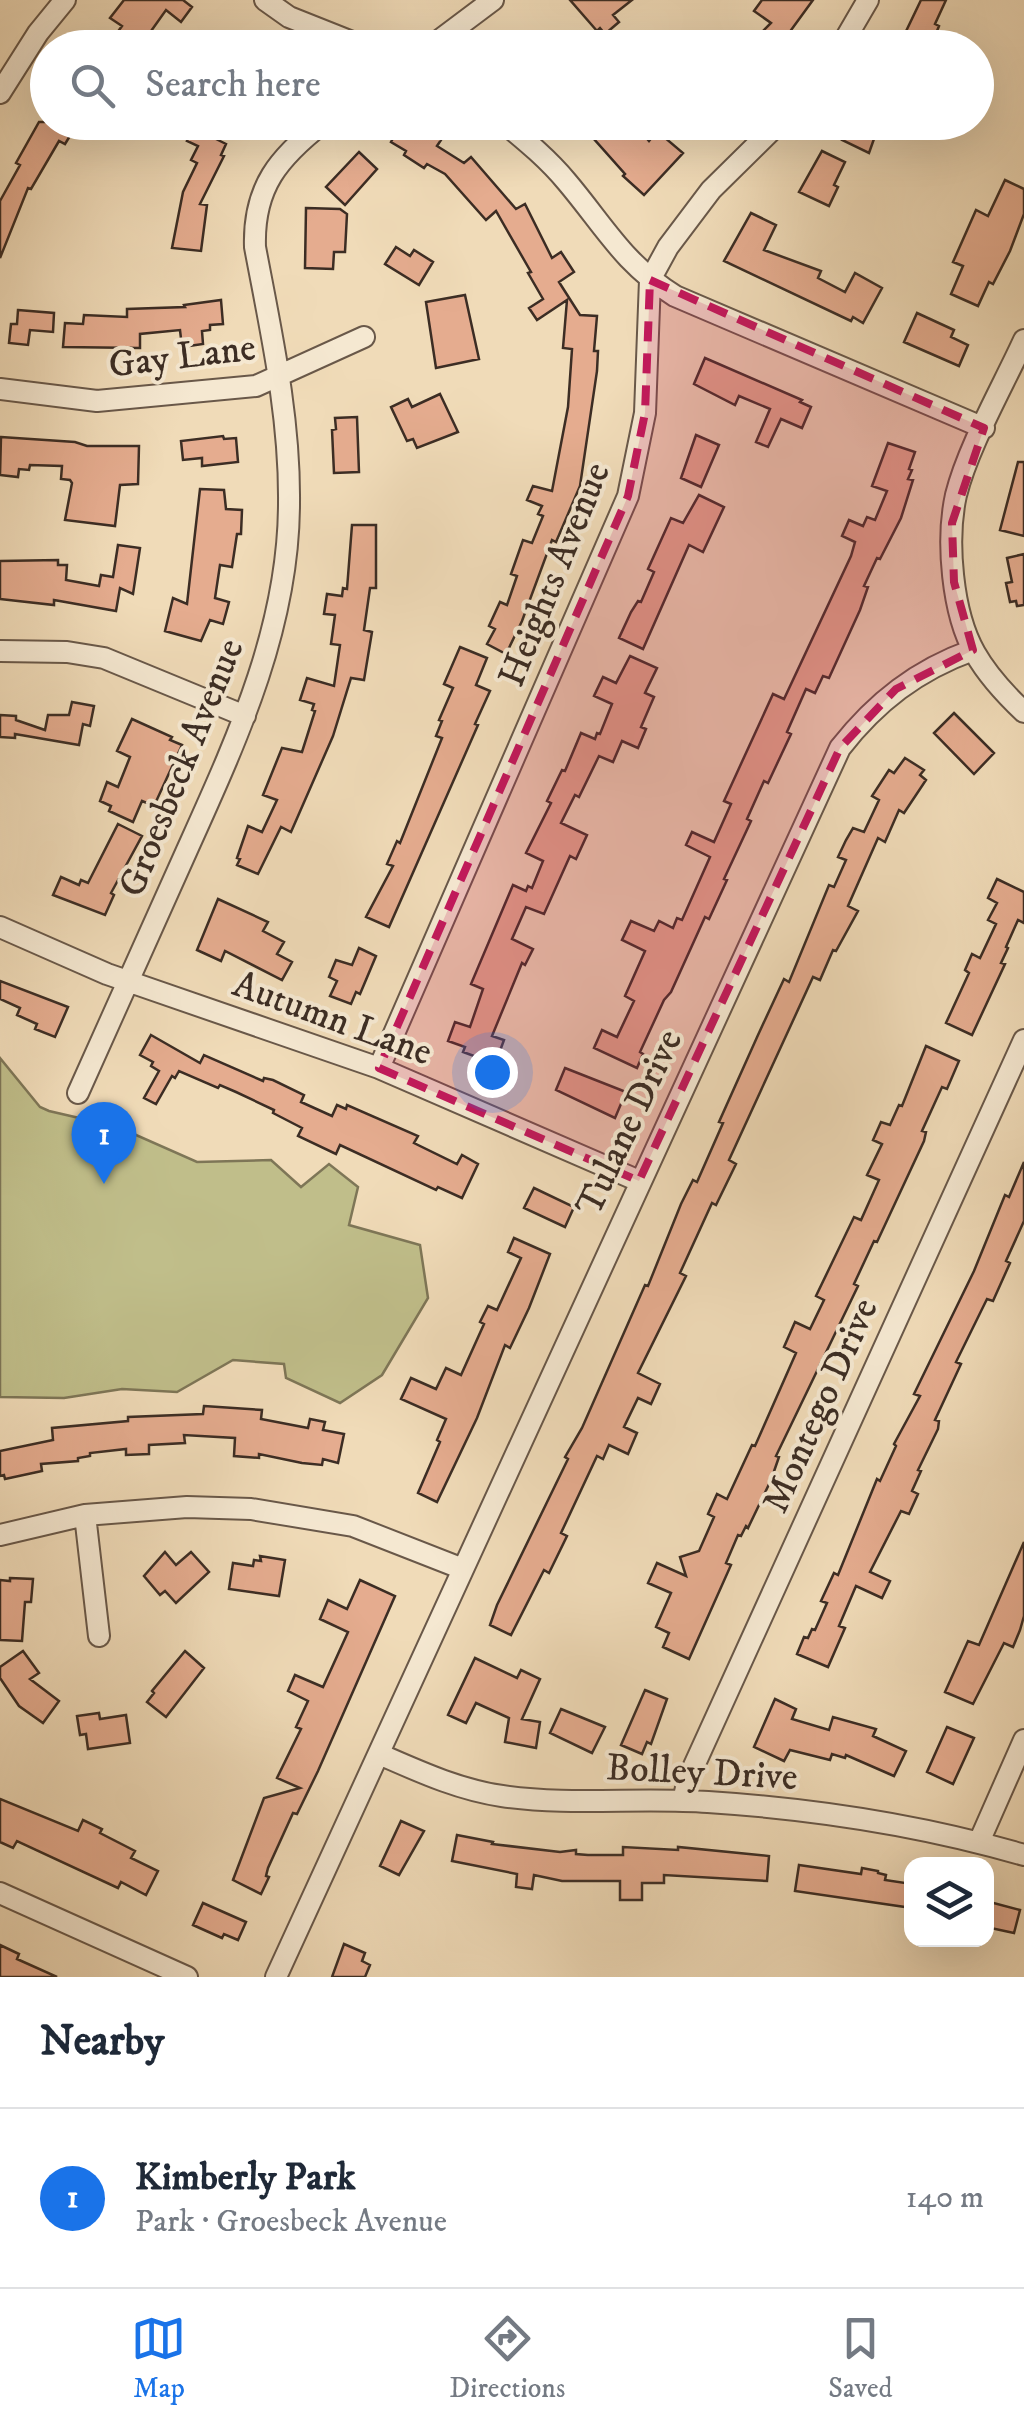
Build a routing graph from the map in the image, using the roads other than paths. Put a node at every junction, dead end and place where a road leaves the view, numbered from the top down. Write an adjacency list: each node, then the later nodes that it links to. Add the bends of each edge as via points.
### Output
1 (65, 0): 5 (street)
2 (266, 0): 6 (street)
3 (493, 0): 7 (street)
4 (868, 0): 8 (street)
5 (40, 30)
6 (324, 30)
7 (453, 30)
8 (850, 30)
9 (30, 46): 10 (street)
10 (0, 93)
11 (301, 140): 17 (street, Groesbeck Avenue, via 280,162 257,206 255,248)
12 (527, 140): 14 (street)
13 (762, 140): 14 (street, Heights Avenue, via 711,190)
14 (650, 280): 19 (street, via 708,312); 27 (street, Heights Avenue, via 645,413 628,496)
15 (364, 337): 17 (street, Gay Lane)
16 (1024, 340): 19 (street)
17 (280, 378): 18 (street, Gay Lane, via 98,401); 23 (street, Groesbeck Avenue, via 288,456 286,558 265,662)
18 (0, 390)
19 (984, 428): 21 (street, via 956,494 952,523 954,582)
20 (0, 650): 23 (street, via 104,658)
21 (973, 650): 22 (street); 29 (street, Tulane Drive, via 896,689 840,748)
22 (1024, 712)
23 (245, 716): 25 (street, Groesbeck Avenue)
24 (0, 927): 25 (street, Autumn Lane)
25 (129, 981): 27 (street, Autumn Lane); 28 (street, Groesbeck Avenue)
26 (1024, 1040): 36 (street, Montego Drive)
27 (379, 1068): 29 (street, Autumn Lane)
28 (78, 1092)
29 (640, 1182): 32 (street, Tulane Drive)
30 (85, 1515): 31 (street); 32 (street, via 251,1510 353,1526); 33 (street)
31 (0, 1535)
32 (464, 1569): 35 (street, Tulane Drive)
33 (99, 1636)
34 (1024, 1740): 37 (street)
35 (379, 1754): 36 (street, Bolley Drive, via 498,1796); 41 (street, Tulane Drive)
36 (683, 1801): 37 (street, Bolley Drive, via 847,1816)
37 (979, 1842): 38 (street, Bolley Drive)
38 (1024, 1856)
39 (0, 1893): 40 (street)
40 (187, 1977)
41 (276, 1977)

